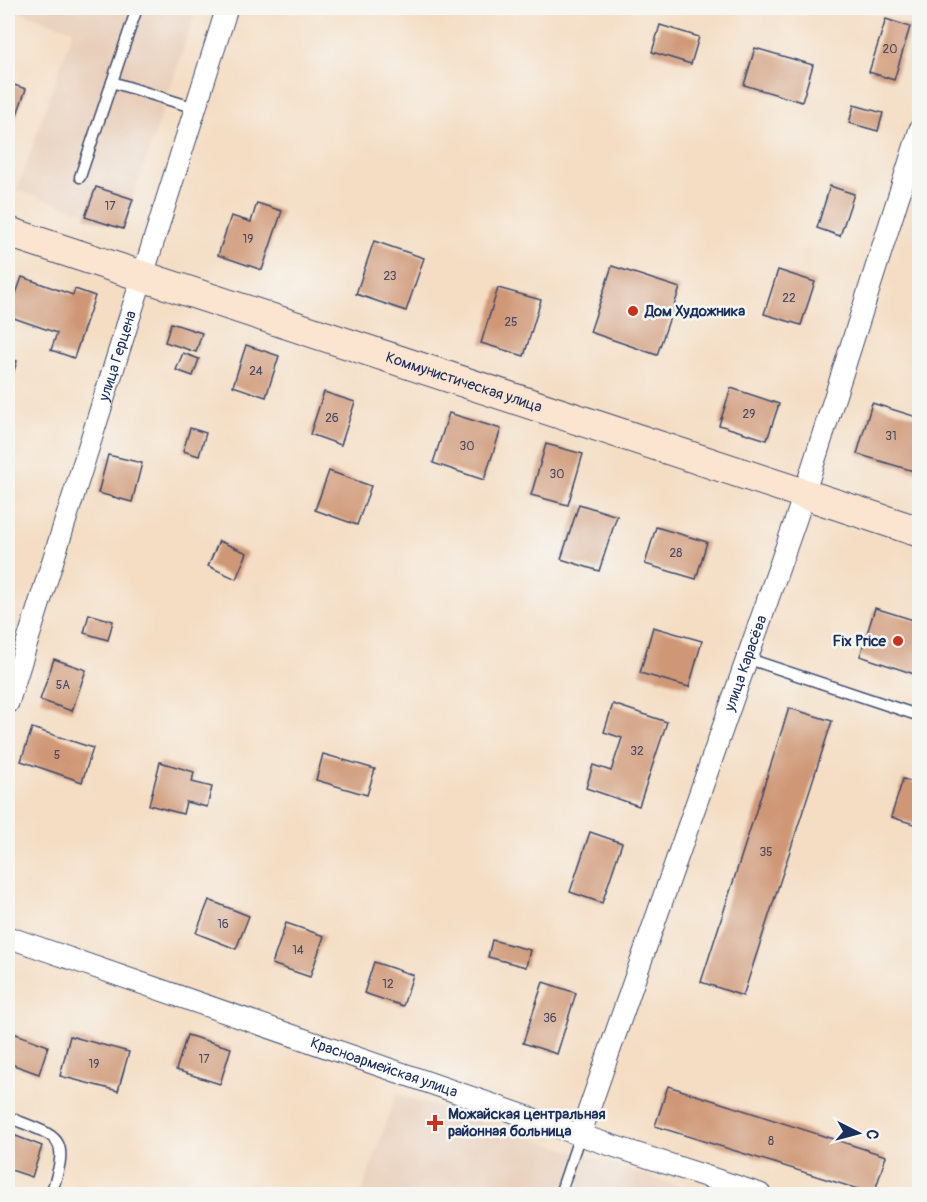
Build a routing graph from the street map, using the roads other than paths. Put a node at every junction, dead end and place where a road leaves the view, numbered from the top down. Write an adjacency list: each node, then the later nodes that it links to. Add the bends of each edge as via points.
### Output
1 (137, 8): 3 (lane)
2 (227, 8): 4 (street, улица Герцена)
3 (112, 82): 4 (lane); 6 (lane)
4 (195, 108): 8 (street, улица Герцена)
5 (920, 129): 9 (street, улица Карасёва)
6 (80, 177)
7 (8, 232): 8 (main road, Коммунистическая улица)
8 (141, 276): 9 (main road, Коммунистическая улица); 12 (street, улица Герцена)
9 (805, 493): 10 (main road, Коммунистическая улица); 11 (street, улица Карасёва)
10 (920, 532)
11 (746, 658): 13 (lane); 16 (street, улица Карасёва)
12 (8, 703)
13 (920, 716)
14 (8, 937): 16 (street, Красноармейская улица)
15 (8, 1117): 17 (lane, via 54,1136 61,1148 61,1165)
16 (580, 1135): 18 (lane, улица Карасёва); 19 (street, Красноармейская улица)
17 (51, 1194)
18 (560, 1194)
19 (760, 1194)

